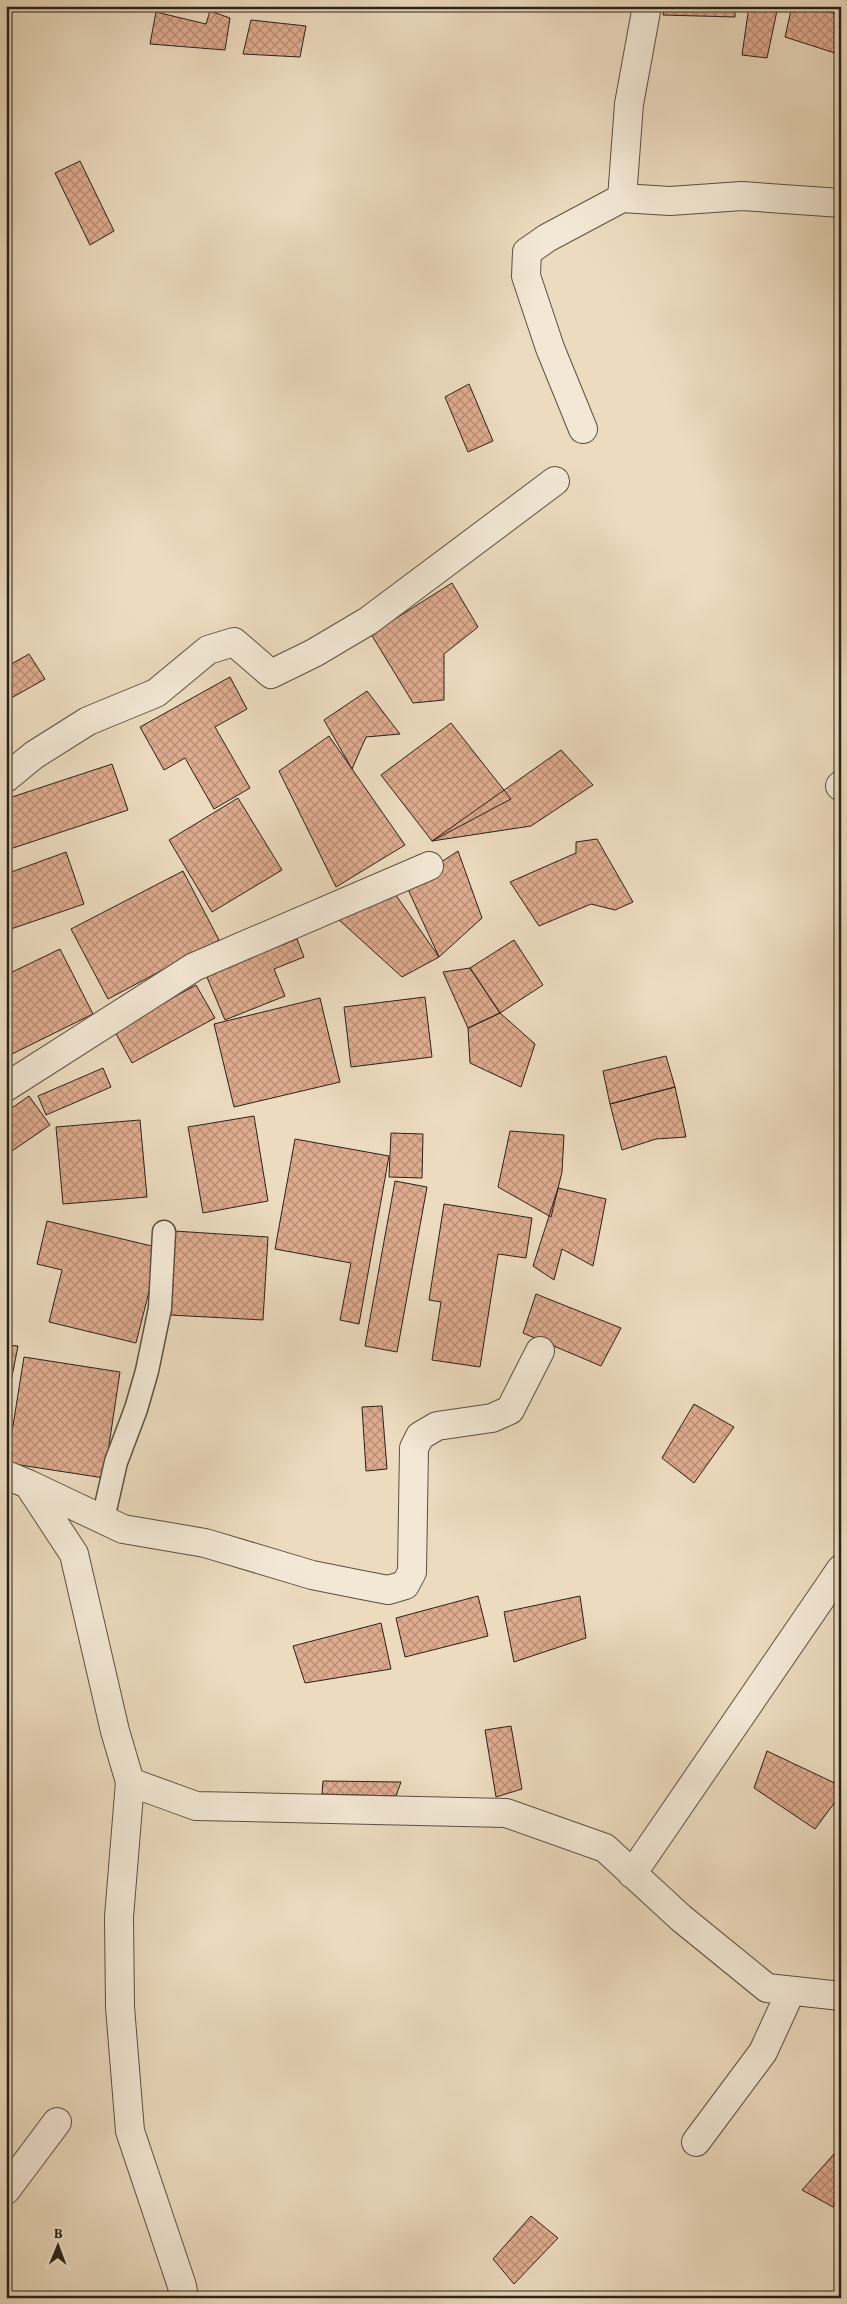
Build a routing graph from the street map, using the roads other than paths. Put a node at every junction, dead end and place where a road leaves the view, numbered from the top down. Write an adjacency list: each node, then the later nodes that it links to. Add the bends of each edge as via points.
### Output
1 (647, 6): 2 (street, via 629,104)
2 (622, 198): 3 (street, via 670,201 742,196); 4 (street, via 527,252 526,276)
3 (841, 203)
4 (582, 429)
5 (555, 481): 6 (street, via 368,621 314,654 272,674 234,642 208,650 156,693 88,721 34,755)
6 (6, 778)
7 (429, 866): 8 (street, via 194,967)
8 (6, 1087)
9 (164, 1232): 12 (lane, via 160,1308 147,1371 116,1462)
10 (540, 1351): 12 (street, via 510,1410 492,1418 437,1426 420,1436 414,1448 412,1572 405,1586 388,1590 312,1575 205,1543 123,1529)
11 (17, 1479): 12 (street); 14 (street, via 74,1554)
12 (103, 1519)
13 (841, 1569): 15 (street)
14 (130, 1782): 15 (street, via 196,1806 506,1813 605,1848); 21 (street, via 119,1927 120,2007 130,2131)
15 (632, 1874): 16 (street, via 768,1988)
16 (791, 1991): 17 (street); 19 (street, via 763,2052)
17 (841, 1996)
18 (57, 2122): 20 (street)
19 (696, 2142)
20 (6, 2190)
21 (184, 2298)

